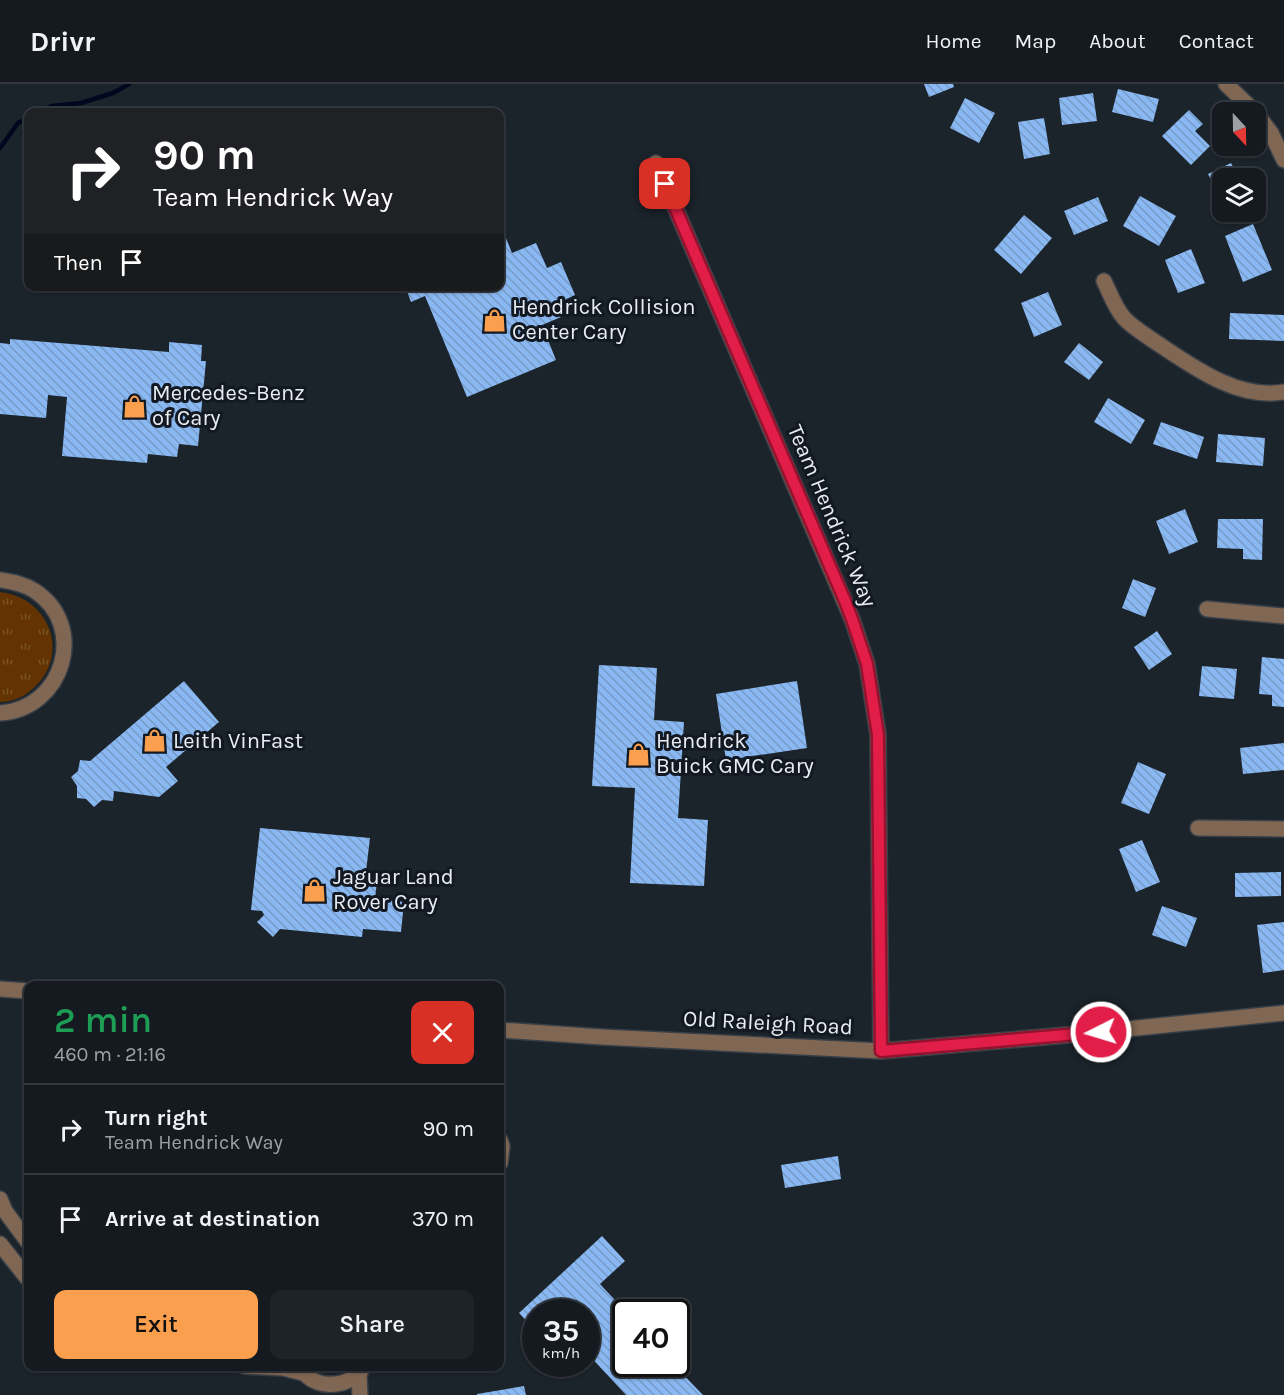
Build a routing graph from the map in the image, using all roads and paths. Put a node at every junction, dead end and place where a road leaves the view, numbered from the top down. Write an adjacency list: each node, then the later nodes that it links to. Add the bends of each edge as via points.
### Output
1 (1226, 84): 2 (street)
2 (1244, 102)
3 (1266, 127): 4 (street)
4 (1284, 160)
5 (656, 163): 18 (street, Team Hendrick Way, via 840,589 867,664 878,735)
6 (1104, 281): 7 (street, via 1129,324 1174,354 1219,381 1249,391)
7 (1284, 392)
8 (0, 580): 11 (street, via 19,583 50,605 60,622 64,641 63,660 45,694 29,706)
9 (1207, 609): 10 (street)
10 (1284, 616)
11 (0, 713)
12 (1198, 828): 13 (street)
13 (1284, 829)
14 (0, 989): 15 (street)
15 (24, 991)
16 (1284, 1013): 18 (street, Old Raleigh Road)
17 (504, 1030): 18 (street, Old Raleigh Road)
18 (881, 1051)
19 (0, 1200): 20 (street)
20 (24, 1236)
21 (0, 1244): 22 (street)
22 (24, 1274)
23 (361, 1371): 24 (street, via 341,1383 326,1384); 26 (street)
24 (306, 1374): 25 (street)
25 (325, 1395)
26 (360, 1395)

